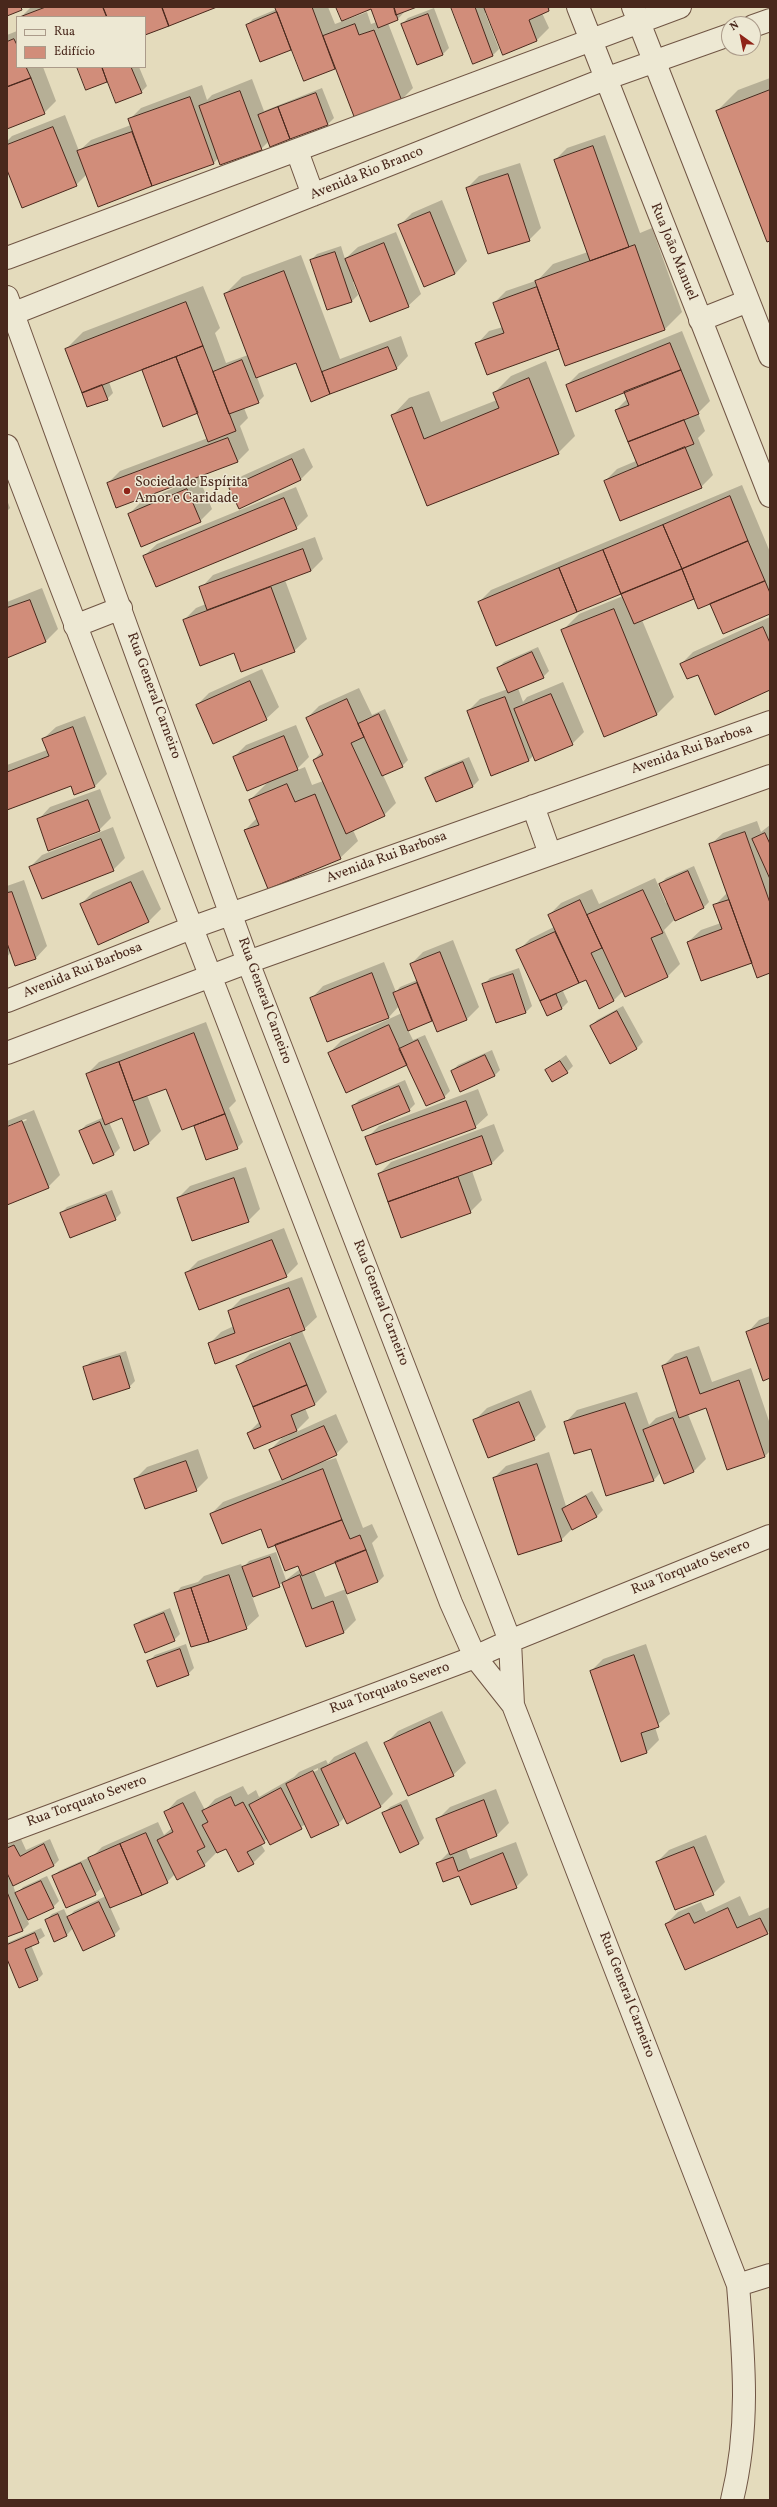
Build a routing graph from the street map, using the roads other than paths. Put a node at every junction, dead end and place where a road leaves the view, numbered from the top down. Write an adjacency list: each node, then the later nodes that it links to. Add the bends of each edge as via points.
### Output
1 (578, 7): 5 (street, Rua João Manuel)
2 (680, 7): 3 (street)
3 (636, 15): 5 (street); 6 (street)
4 (721, 38): 6 (street, Avenida Rio Branco)
5 (591, 41): 7 (street, Rua João Manuel); 8 (street)
6 (654, 63): 7 (street, Avenida Rio Branco); 11 (street)
7 (605, 79): 9 (street, Avenida Rio Branco); 13 (street, Rua João Manuel)
8 (296, 151): 9 (street); 10 (street)
9 (313, 195): 12 (street, Avenida Rio Branco)
10 (7, 258)
11 (748, 301): 13 (street); 14 (street)
12 (9, 309): 17 (street, Rua General Carneiro)
13 (700, 320): 16 (street, Rua João Manuel)
14 (770, 356)
15 (7, 446): 18 (street, Rua General Carneiro)
16 (770, 496)
17 (121, 608): 18 (street); 23 (street, Rua General Carneiro)
18 (76, 626): 24 (street, Rua General Carneiro)
19 (770, 722): 21 (street, Avenida Rui Barbosa)
20 (770, 776): 22 (street)
21 (533, 806): 22 (street); 23 (street, Avenida Rui Barbosa)
22 (550, 854): 25 (street)
23 (233, 914): 24 (street, Avenida Rui Barbosa); 25 (street, Rua General Carneiro)
24 (191, 928): 26 (street, Rua General Carneiro); 27 (street, Avenida Rui Barbosa)
25 (248, 962): 26 (street); 30 (street, Rua General Carneiro)
26 (209, 976): 28 (street); 31 (street, Rua General Carneiro, via 451,1603)
27 (7, 1001)
28 (7, 1053)
29 (770, 1536): 30 (street, Rua Torquato Severo)
30 (510, 1641): 31 (street, Rua Torquato Severo); 32 (street, Rua General Carneiro)
31 (475, 1657): 32 (street, Rua General Carneiro); 33 (street, Rua Torquato Severo)
32 (513, 1705): 35 (street, Rua General Carneiro)
33 (7, 1832)
34 (770, 2275): 35 (street)
35 (738, 2286): 36 (street, Rua General Carneiro, via 746,2388 740,2468)
36 (732, 2500)

